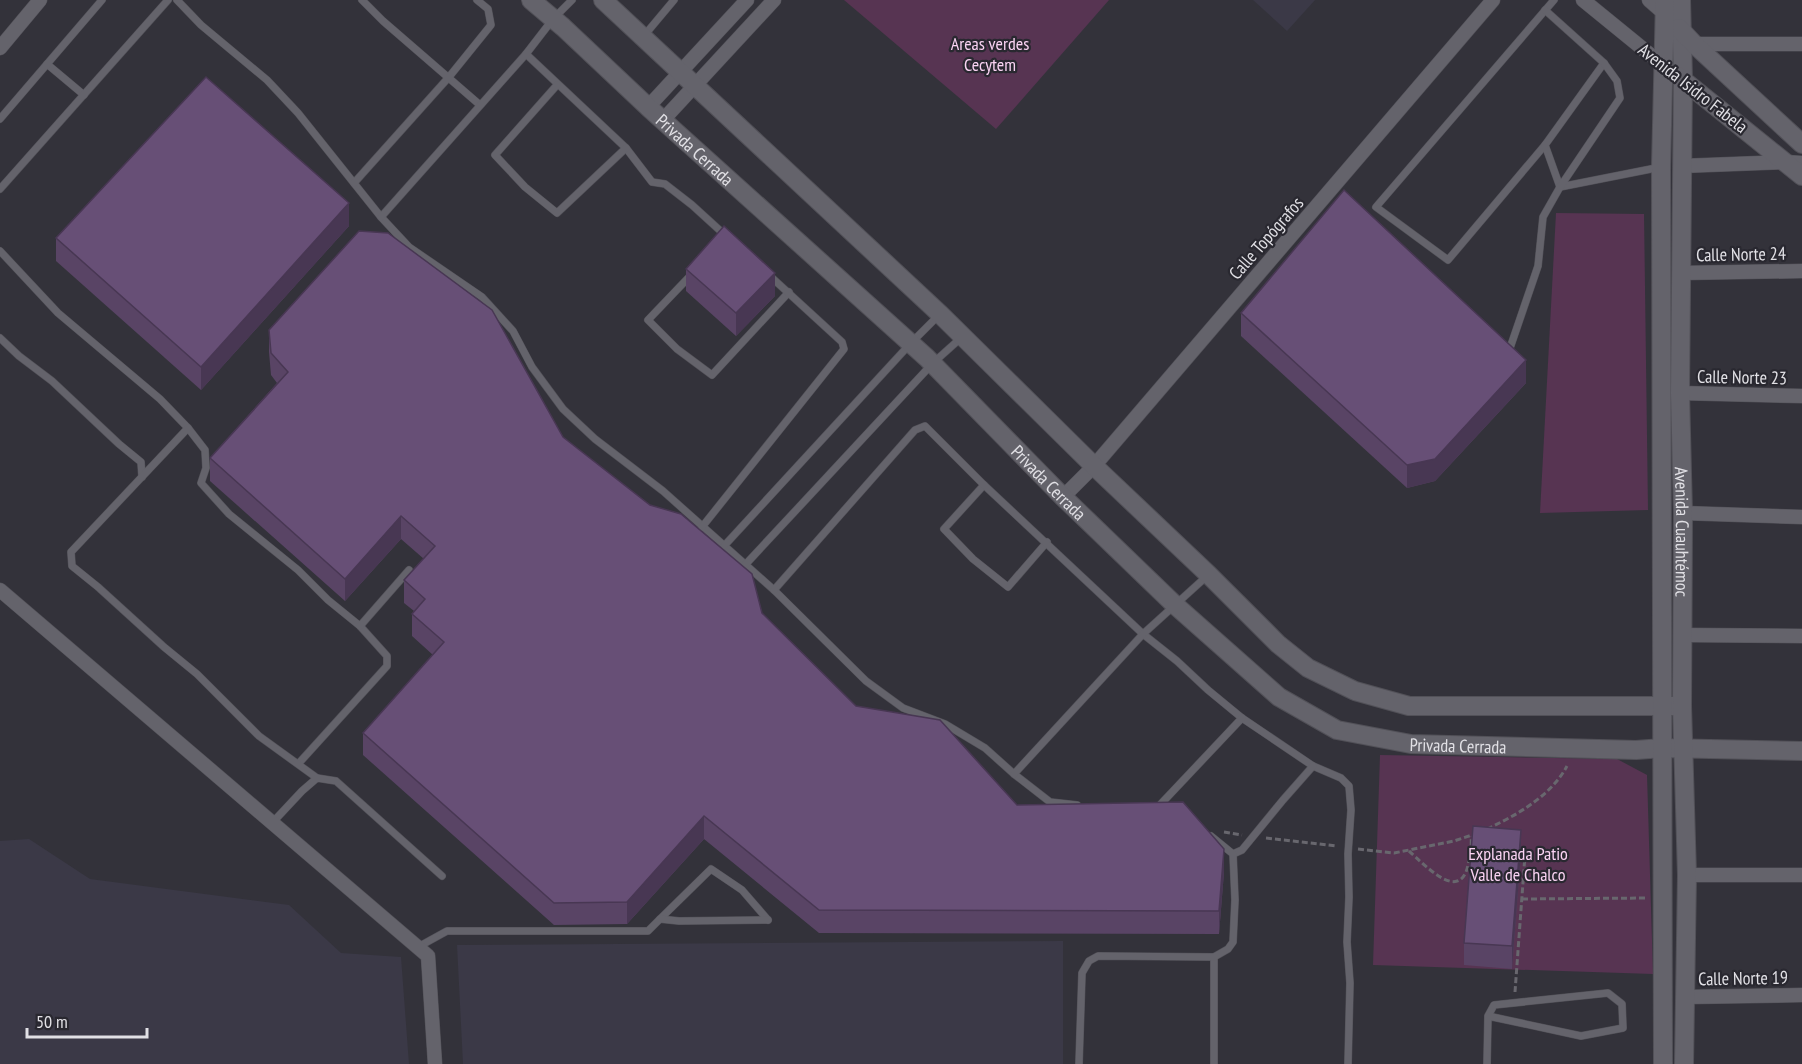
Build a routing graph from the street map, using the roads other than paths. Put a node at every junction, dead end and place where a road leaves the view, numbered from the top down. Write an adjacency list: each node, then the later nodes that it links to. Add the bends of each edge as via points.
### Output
1 (40, 0): 25 (street)
2 (102, 0): 28 (lane)
3 (168, 0): 34 (lane)
4 (177, 0): 46 (lane, via 267,80)
5 (362, 0): 30 (lane)
6 (477, 0): 30 (lane, via 489,9 491,25)
7 (531, 0): 20 (street, Privada Cerrada)
8 (572, 0): 20 (lane)
9 (603, 0): 22 (street, Privada Cerrada)
10 (674, 0): 22 (lane)
11 (747, 0): 31 (street)
12 (774, 0): 31 (street)
13 (1493, 0): 68 (street, Calle Topógrafos)
14 (1554, 0): 19 (lane)
15 (1583, 0): 29 (street, Avenida Isidro Fabela)
16 (1649, 0): 18 (street, Avenida Isidro Fabela)
17 (1681, 0): 21 (street, Avenida Cuauhtémoc)
18 (1665, 7): 21 (street, Avenida Isidro Fabela); 29 (street, Avenida Cuauhtémoc)
19 (1545, 10): 27 (lane); 40 (lane, via 1376,207 1448,260)
20 (553, 19): 26 (lane); 36 (street, Privada Cerrada)
21 (1681, 30): 23 (street, Avenida Isidro Fabela); 32 (street, Avenida Cuauhtémoc)
22 (643, 37): 31 (street, Privada Cerrada)
23 (1694, 44): 24 (street); 39 (street, Avenida Isidro Fabela)
24 (1802, 44)
25 (0, 48)
26 (526, 54): 33 (lane); 35 (lane)
27 (1604, 63): 40 (lane); 47 (lane, via 1617,81 1620,98)
28 (48, 64): 34 (lane); 37 (lane)
29 (1664, 66): 32 (street, Avenida Isidro Fabela); 43 (street, Avenida Cuauhtémoc)
30 (449, 77): 35 (lane); 46 (lane)
31 (688, 79): 36 (street); 38 (street); 59 (street, Privada Cerrada)
32 (1683, 79): 42 (street, Avenida Isidro Fabela); 44 (street, Avenida Cuauhtémoc)
33 (557, 85): 41 (lane); 41 (lane, via 495,155 525,187 557,213)
34 (84, 95): 48 (lane)
35 (480, 105): 49 (lane)
36 (648, 107): 38 (street, Privada Cerrada)
37 (0, 119)
38 (663, 120): 62 (street, Privada Cerrada)
39 (1802, 144)
40 (1545, 145): 47 (lane)
41 (626, 148): 50 (lane, via 652,182 665,184)
42 (1793, 163): 44 (street); 45 (street, Avenida Isidro Fabela)
43 (1660, 166): 47 (lane); 88 (street, Avenida Cuauhtémoc)
44 (1681, 166): 57 (street, Avenida Cuauhtémoc)
45 (1802, 176)
46 (354, 183): 49 (lane)
47 (1560, 187): 63 (lane, via 1543,217 1538,266)
48 (0, 189)
49 (381, 217): 74 (lane, via 409,247 482,297 513,331 532,367 563,409)
50 (727, 237): 51 (lane); 52 (lane)
51 (736, 245)
52 (719, 246)
53 (0, 250): 67 (lane, via 58,313 160,399)
54 (762, 269): 58 (lane)
55 (695, 271): 58 (lane, via 648,320 677,349 712,375)
56 (1802, 271): 57 (street, Calle Norte 24)
57 (1681, 273): 65 (street, Avenida Cuauhtémoc)
58 (789, 292): 74 (lane, via 842,342 844,349)
59 (940, 314): 60 (street, Privada Cerrada); 62 (lane)
60 (962, 337): 64 (lane); 68 (street, Privada Cerrada)
61 (0, 338): 69 (lane, via 141,462)
62 (910, 343): 64 (street, Privada Cerrada); 76 (lane)
63 (1509, 351)
64 (933, 363): 71 (street, Privada Cerrada); 77 (lane)
65 (1680, 393): 66 (street, Calle Norte 23); 72 (street, Avenida Cuauhtémoc)
66 (1802, 396)
67 (188, 428): 69 (lane); 83 (lane, via 205,450 206,468 201,483 229,514)
68 (1094, 466): 71 (street, Calle Topógrafos); 79 (street, Privada Cerrada)
69 (142, 477): 93 (lane, via 71,552 72,566 197,674 259,736)
70 (984, 485): 75 (lane); 75 (lane, via 944,529 973,559 1008,587); 81 (lane, via 925,426 915,430)
71 (1063, 496): 82 (street, Privada Cerrada)
72 (1683, 513): 73 (street); 85 (street, Avenida Cuauhtémoc)
73 (1802, 517)
74 (702, 527): 76 (lane)
75 (1047, 542): 84 (lane)
76 (724, 546): 77 (lane)
77 (745, 565): 81 (lane)
78 (409, 570): 83 (lane)
79 (1209, 575): 82 (lane); 88 (street, Privada Cerrada, via 1278,645 1308,668 1355,691 1409,706)
80 (0, 590): 101 (street)
81 (774, 590): 95 (lane, via 866,681 903,708 945,723 985,748)
82 (1175, 605): 84 (lane); 90 (street, Privada Cerrada, via 1280,697 1337,730 1411,744)
83 (360, 626): 93 (lane, via 387,656 387,666)
84 (1143, 634): 89 (lane); 95 (lane)
85 (1683, 635): 86 (street); 87 (street, Avenida Cuauhtémoc)
86 (1802, 636)
87 (1682, 706): 88 (street, Privada Cerrada); 91 (street, Avenida Cuauhtémoc)
88 (1662, 707): 90 (street, Avenida Cuauhtémoc)
89 (1242, 718): 94 (lane); 99 (lane)
90 (1663, 748): 91 (street, Privada Cerrada); 118 (street, Avenida Cuauhtémoc)
91 (1683, 748): 92 (street, Privada Cerrada); 104 (street, Avenida Cuauhtémoc)
92 (1802, 750)
93 (299, 763): 96 (lane)
94 (1313, 766): 103 (lane, via 1242,850); 116 (lane, via 1341,778 1349,786)
95 (1014, 774): 97 (lane, via 1050,802)
96 (317, 778): 101 (lane); 106 (lane, via 336,781)
97 (1081, 806)
98 (1147, 807): 99 (lane)
99 (1158, 807): 100 (lane)
100 (1169, 809)
101 (273, 822): 108 (street)
102 (1202, 829): 103 (lane)
103 (1233, 854): 109 (lane, via 1233,942)
104 (1687, 875): 105 (street); 111 (street, Avenida Cuauhtémoc)
105 (1802, 875)
106 (442, 876)
107 (660, 919): 107 (lane, via 679,921 768,920 742,890 711,868); 108 (lane, via 648,931 447,931)
108 (418, 947): 113 (street, via 428,956)
109 (1214, 957): 114 (lane, via 1098,956 1089,961 1082,974); 115 (lane)
110 (1802, 995): 111 (street, Calle Norte 19)
111 (1685, 997): 119 (street, Avenida Cuauhtémoc)
112 (1488, 1016): 112 (lane, via 1581,1036 1623,1028 1622,1004 1608,993 1494,1005); 117 (lane)
113 (435, 1064)
114 (1079, 1064)
115 (1214, 1064)
116 (1348, 1064)
117 (1487, 1064)
118 (1663, 1064)
119 (1684, 1064)

